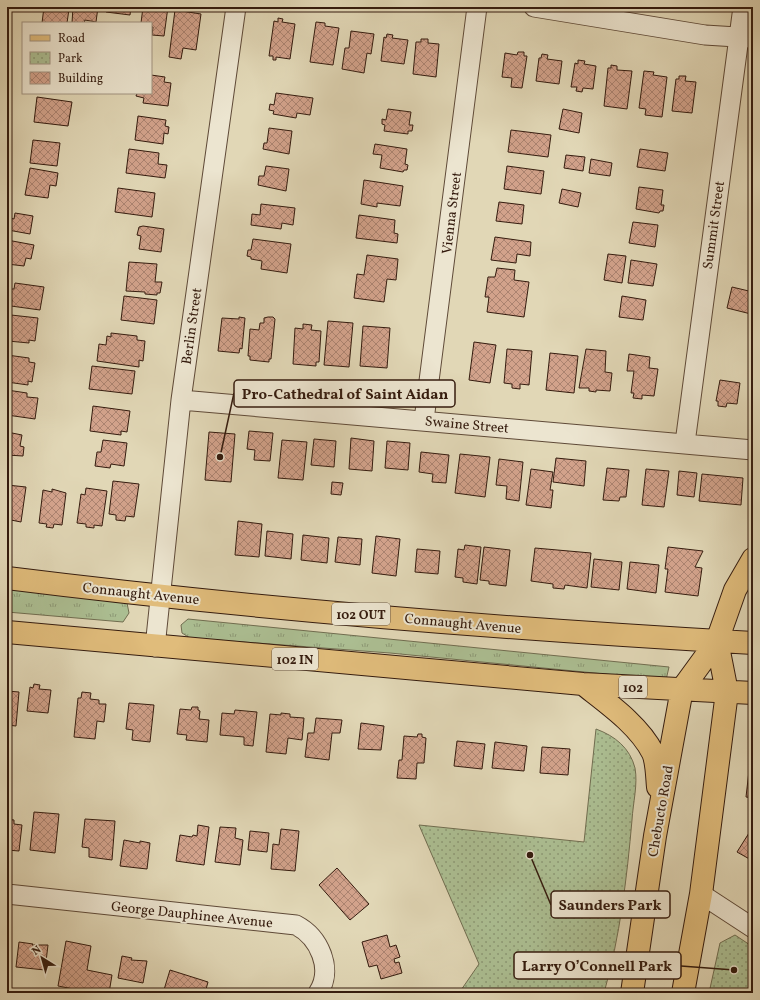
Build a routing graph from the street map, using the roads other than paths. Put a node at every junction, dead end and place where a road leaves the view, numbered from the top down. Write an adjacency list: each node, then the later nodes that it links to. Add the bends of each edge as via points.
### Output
1 (236, 7): 6 (street, Berlin Street)
2 (477, 7): 7 (street, Vienna Street)
3 (534, 7): 5 (street, via 705,35)
4 (743, 7): 5 (street, Summit Street)
5 (746, 37): 8 (street, Summit Street)
6 (180, 400): 7 (street, Swaine Street); 12 (street, Berlin Street)
7 (424, 420): 8 (street, Swaine Street)
8 (684, 443): 9 (street, Swaine Street)
9 (753, 450)
10 (753, 560): 14 (main road, Chebucto Road, via 735,590)
11 (7, 578): 12 (main road, Connaught Avenue / 102 OUT)
12 (161, 597): 14 (main road, Connaught Avenue / 102 OUT, via 520,628); 16 (street, Berlin Street)
13 (7, 632): 16 (main road, 102 IN)
14 (716, 641): 15 (main road, Connaught Avenue / 102 OUT); 18 (main road, Chebucto Road); 19 (main road)
15 (753, 643)
16 (155, 646): 17 (main road, 102 IN)
17 (583, 684): 18 (main road, 102); 21 (main road, via 631,724 653,754)
18 (682, 689): 19 (main road); 21 (main road, Chebucto Road)
19 (727, 692): 20 (main road); 23 (main road)
20 (753, 693)
21 (661, 804): 26 (main road, Chebucto Road)
22 (7, 894): 25 (street, George Dauphinee Avenue, via 296,925 315,939 321,953 324,984)
23 (701, 894): 24 (street); 27 (main road)
24 (753, 928)
25 (318, 993)
26 (632, 993)
27 (683, 993)

